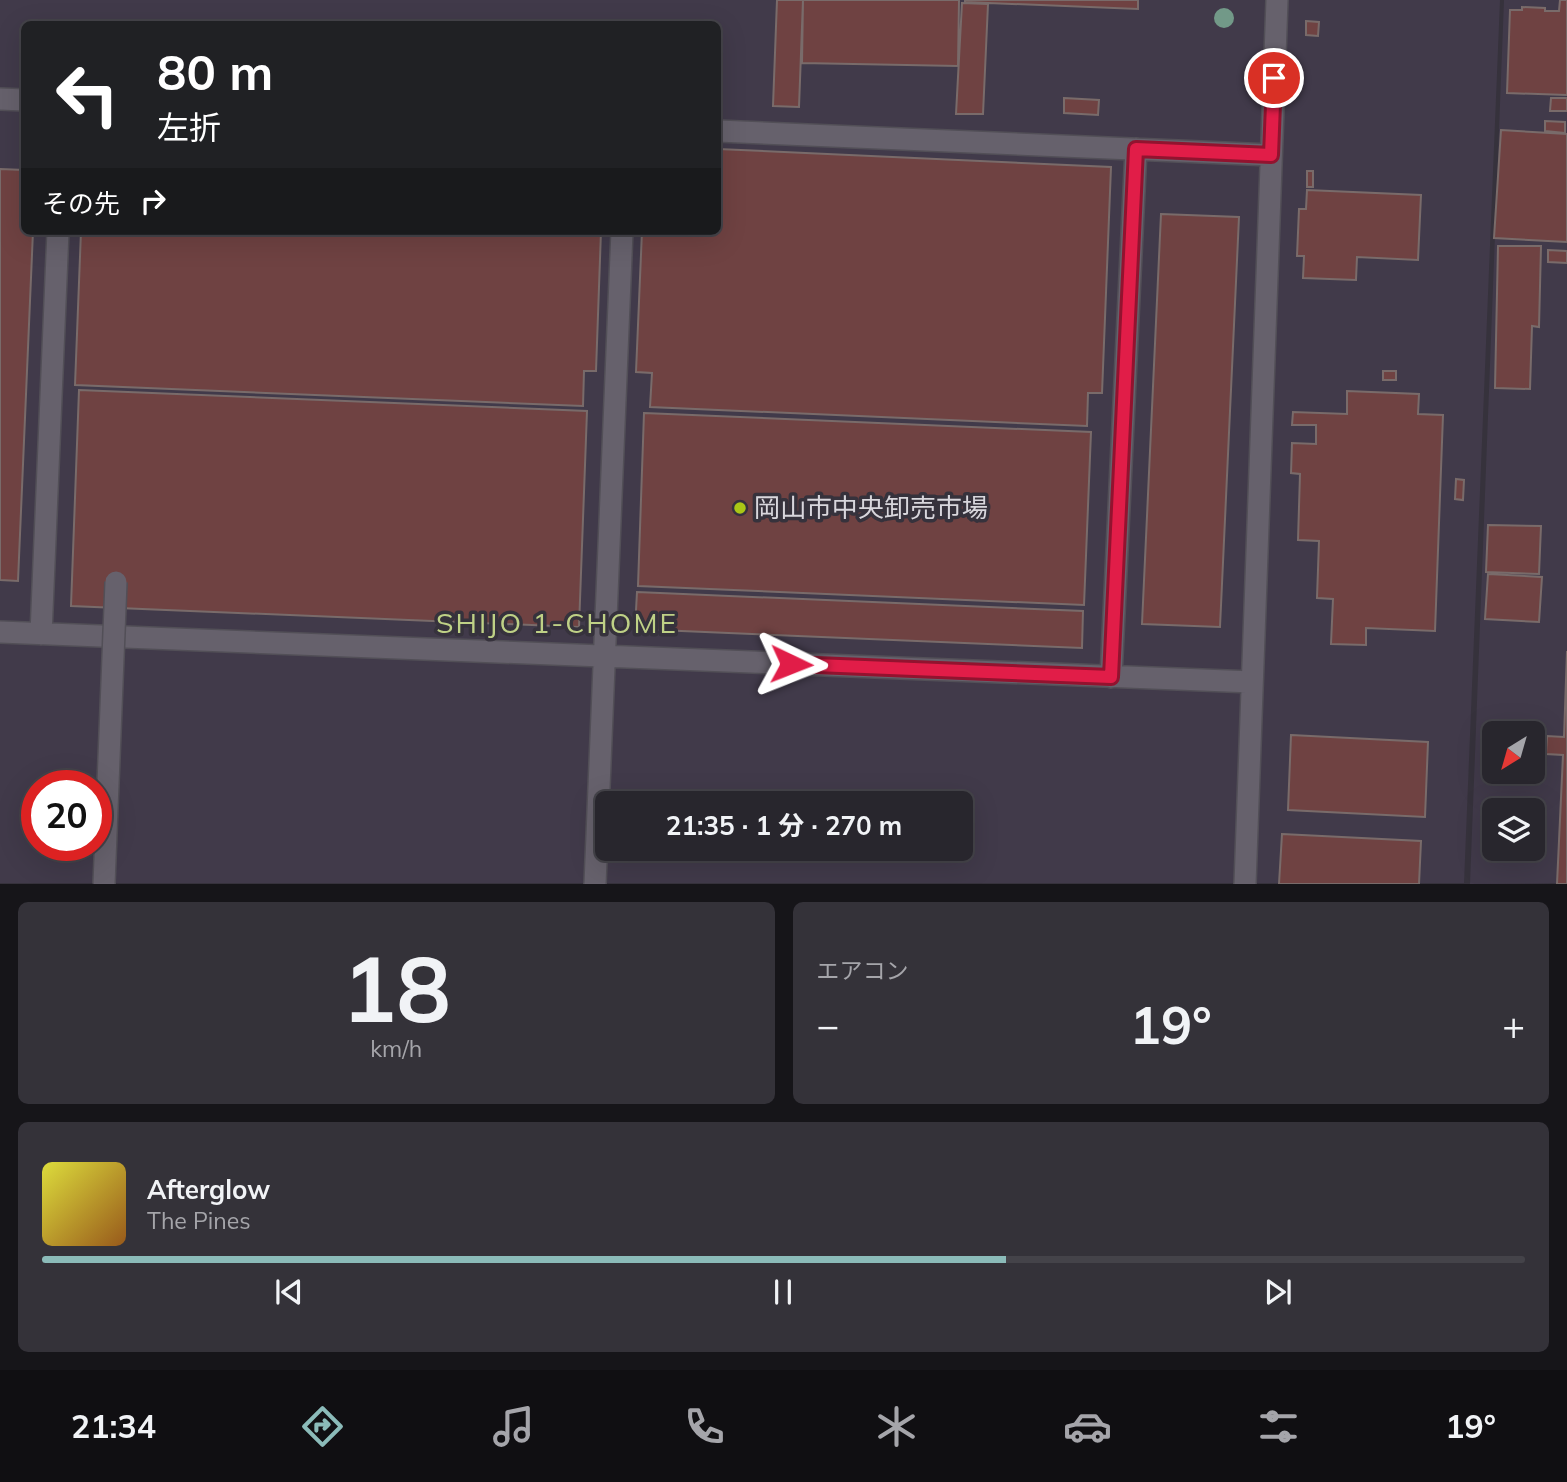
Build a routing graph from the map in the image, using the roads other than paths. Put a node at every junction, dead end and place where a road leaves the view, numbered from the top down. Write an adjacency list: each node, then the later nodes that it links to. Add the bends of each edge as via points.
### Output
1 (1277, 0): 6 (lane)
2 (0, 99): 3 (lane)
3 (21, 100)
4 (721, 131): 5 (lane)
5 (1136, 149): 6 (lane); 13 (lane)
6 (1271, 155): 14 (lane)
7 (58, 235): 11 (lane)
8 (622, 235): 12 (lane)
9 (116, 582): 15 (lane, bridge)
10 (0, 632): 11 (lane)
11 (41, 634): 12 (lane)
12 (604, 656): 13 (lane); 16 (lane)
13 (1111, 677): 14 (lane)
14 (1252, 682): 17 (lane)
15 (104, 884)
16 (595, 884)
17 (1245, 884)

